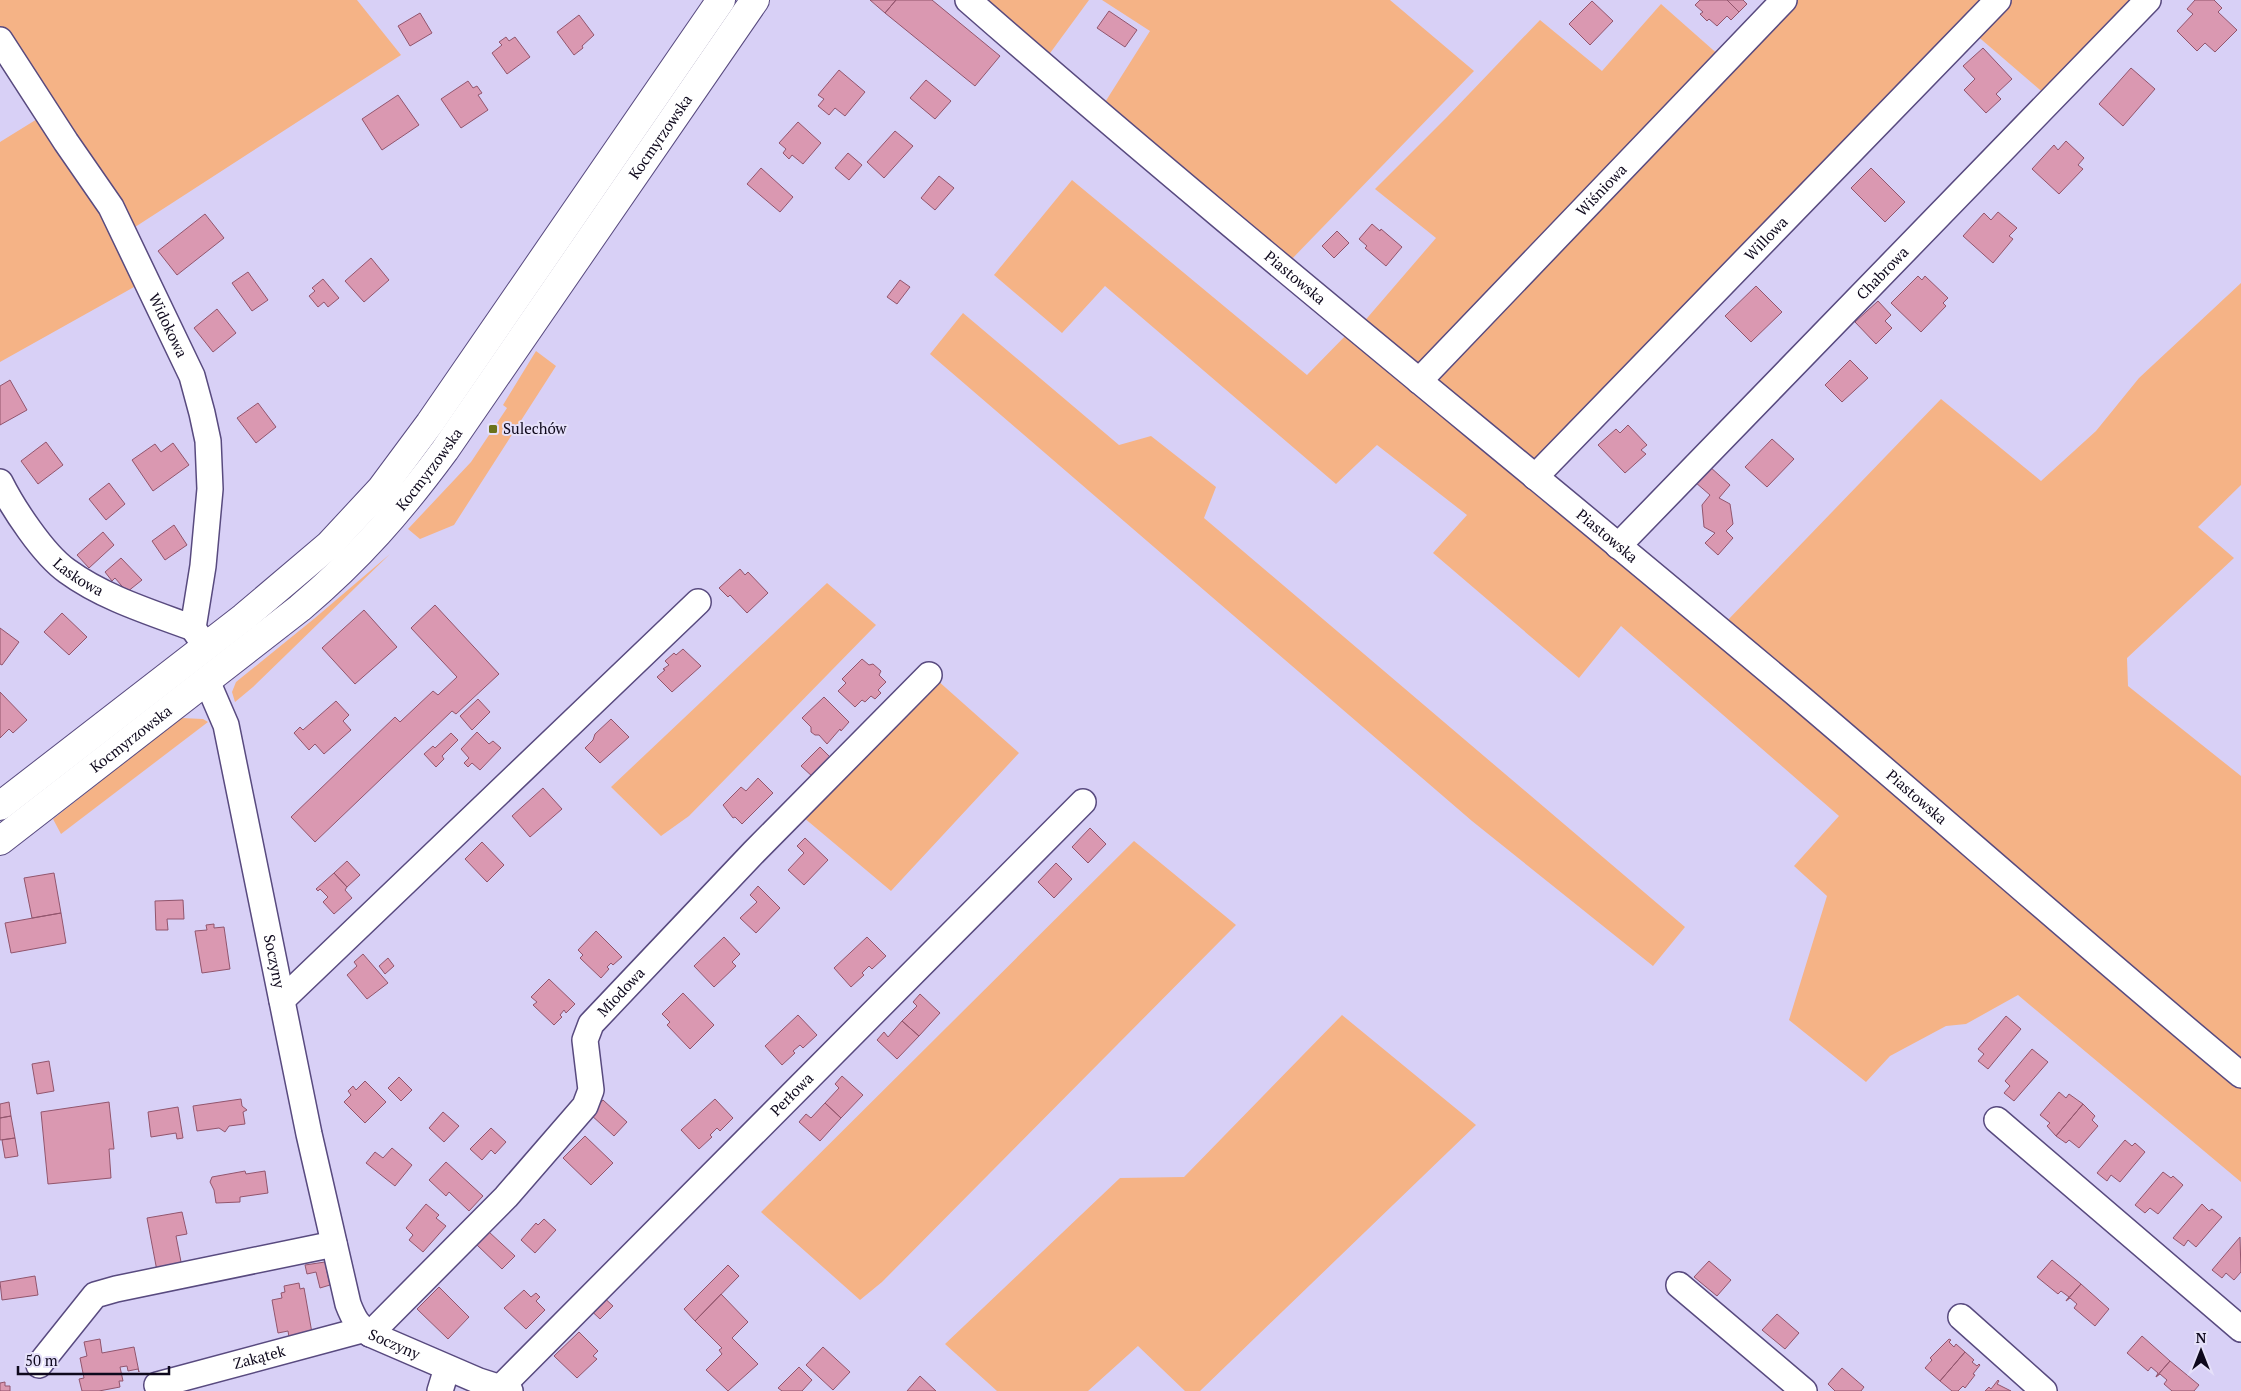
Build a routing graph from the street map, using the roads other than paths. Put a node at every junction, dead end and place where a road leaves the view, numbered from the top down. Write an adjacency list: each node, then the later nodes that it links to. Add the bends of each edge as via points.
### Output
1 (721, 0): 13 (main road, Kocmyrzowska, via 487,342 381,489 329,545 279,589)
2 (755, 0): 15 (main road, Kocmyrzowska, via 406,503 376,538 322,589)
3 (968, 0): 8 (street, Piastowska)
4 (1784, 0): 8 (street, Wiśniowa)
5 (1998, 0): 9 (street, Willowa)
6 (2148, 0): 11 (street, Chabrowa)
7 (0, 40): 13 (street, Widokowa, via 111,207 192,376 208,441 210,489)
8 (1419, 381): 9 (street, Piastowska)
9 (1535, 477): 11 (street, Piastowska)
10 (0, 482): 13 (street, Laskowa, via 10,503 37,540 66,571 119,600)
11 (1618, 546): 20 (street, Piastowska)
12 (698, 602): 19 (street)
13 (200, 637): 17 (main road, Kocmyrzowska)
14 (929, 675): 26 (street, Miodowa, via 754,852 591,1024 585,1040 591,1090 585,1106 506,1197)
15 (207, 681): 18 (main road, Kocmyrzowska); 19 (street, Soczyny, via 226,725)
16 (1083, 802): 30 (street, Perłowa)
17 (0, 806)
18 (0, 841)
19 (282, 1000): 22 (street, Soczyny)
20 (2241, 1075)
21 (1997, 1120): 25 (street)
22 (334, 1244): 26 (street, Soczyny, via 348,1304 354,1318); 27 (street, via 95,1295)
23 (1679, 1286): 31 (street)
24 (1961, 1318): 32 (street)
25 (2241, 1329)
26 (366, 1332): 28 (street, Soczyny); 29 (street, Zakątek)
27 (39, 1365)
28 (443, 1379): 30 (street, Soczyny)
29 (157, 1385)
30 (505, 1389)
31 (1804, 1391)
32 (2044, 1391)

